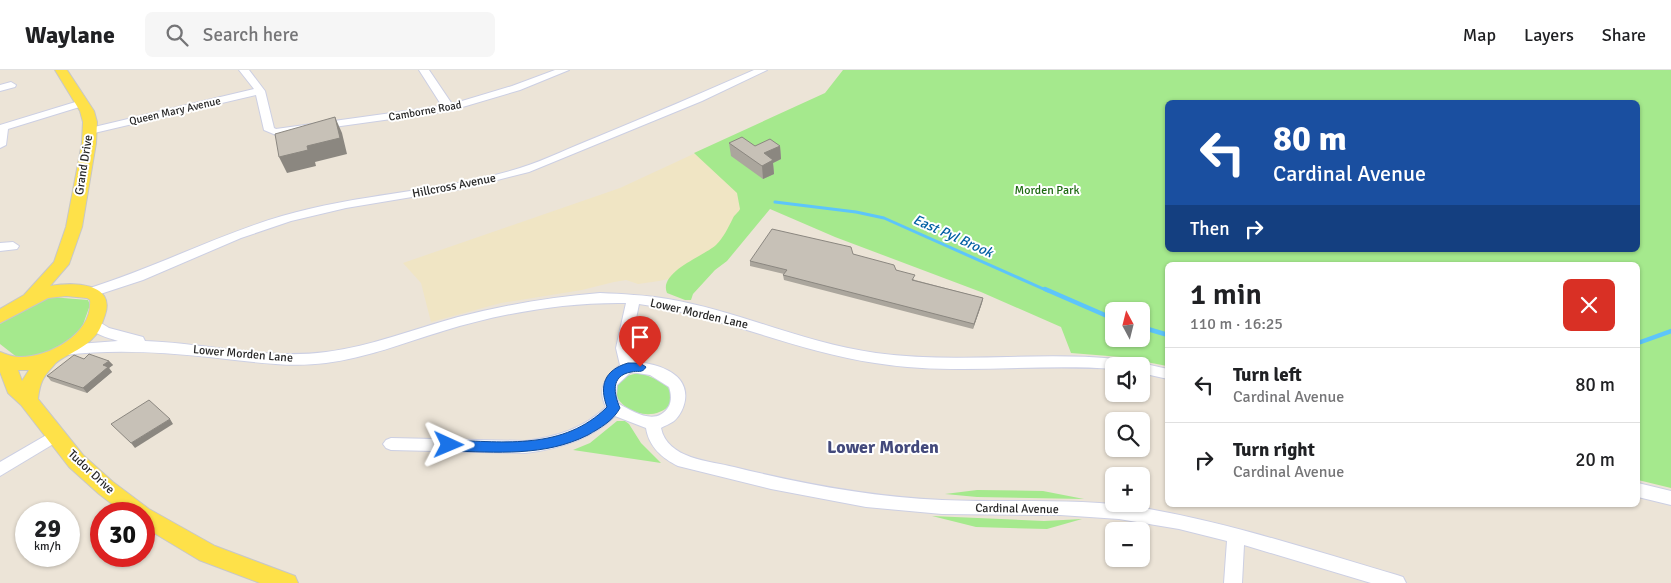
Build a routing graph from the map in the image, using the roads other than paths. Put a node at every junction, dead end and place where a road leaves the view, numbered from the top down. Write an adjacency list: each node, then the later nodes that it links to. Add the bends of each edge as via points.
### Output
1 (61, 70): 9 (main road, Grand Drive)
2 (244, 70): 8 (street)
3 (424, 70): 10 (street)
4 (564, 70): 10 (street, Camborne Road)
5 (762, 70): 17 (street, Hillcross Avenue, via 524,170 288,218 221,240)
6 (11, 85): 7 (street)
7 (0, 88)
8 (260, 91): 10 (street, Camborne Road, via 269,130 282,132); 12 (street, Queen Mary Avenue)
9 (82, 103): 11 (street); 12 (main road, Grand Drive, via 87,111)
10 (448, 108)
11 (2, 127): 13 (street)
12 (90, 131): 14 (main road, Grand Drive, via 74,227)
13 (0, 145)
14 (60, 264): 15 (main road, via 62,286); 16 (main road, Grand Drive)
15 (68, 290): 16 (main road); 17 (main road)
16 (32, 296): 19 (main road)
17 (93, 299): 20 (main road)
18 (632, 300): 21 (street, Lower Morden Lane, via 584,299 512,310 326,358 280,359); 24 (street, Lower Morden Lane, via 687,309 875,358); 25 (street, via 623,348)
19 (0, 317)
20 (93, 323): 21 (street, Lower Morden Lane, via 104,332); 22 (main road, via 88,334)
21 (152, 345): 22 (street, Lower Morden Lane, via 100,346)
22 (57, 354): 23 (main road, via 21,365); 28 (main road, via 30,380)
23 (3, 361): 28 (main road, Tudor Drive, via 15,388)
24 (1105, 364)
25 (628, 367): 29 (street, via 615,375 609,384 608,394); 30 (street, via 650,369 670,378 677,386 679,399 675,412 665,420)
26 (1150, 370): 27 (street)
27 (1165, 373)
28 (28, 400): 31 (main road, Tudor Drive)
29 (614, 408): 30 (street, via 640,421); 32 (street, via 598,424 581,434 545,445)
30 (653, 423): 38 (street, Cardinal Avenue, via 656,440 673,456 794,487 912,505 1113,512 1183,523)
31 (55, 436): 33 (street); 36 (main road, Tudor Drive, via 94,478)
32 (391, 444)
33 (0, 470)
34 (1640, 490): 35 (street)
35 (1671, 498)
36 (125, 502)
37 (155, 523): 39 (main road, Tudor Drive, via 207,553)
38 (1236, 537): 40 (street); 41 (street, Cardinal Avenue)
39 (287, 583)
40 (1233, 583)
41 (1397, 583)

